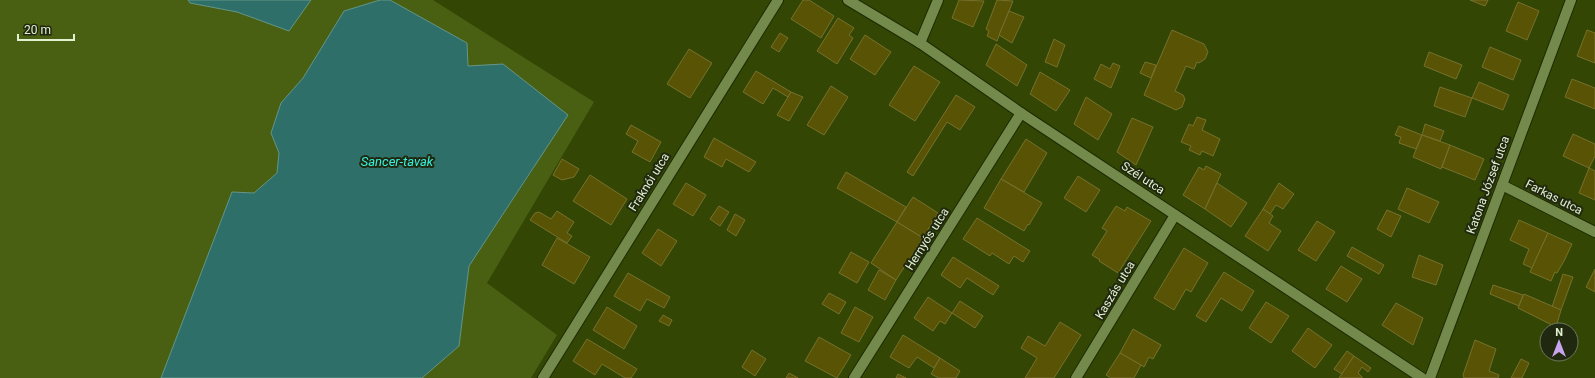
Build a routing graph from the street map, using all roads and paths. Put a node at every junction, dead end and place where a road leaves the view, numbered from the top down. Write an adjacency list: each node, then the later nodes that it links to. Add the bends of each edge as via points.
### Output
1 (778, 0): 10 (street, Fraknói utca)
2 (848, 0): 5 (street, Szél utca)
3 (938, 0): 5 (street)
4 (1571, 0): 7 (street, Katona József utca)
5 (920, 43): 6 (street, Szél utca)
6 (1021, 113): 8 (street, Szél utca); 11 (street, Hernyós utca)
7 (1502, 185): 9 (street, Farkas utca); 14 (street, Katona József utca)
8 (1175, 215): 12 (street, Kaszás utca); 13 (street, Szél utca)
9 (1595, 232)
10 (543, 378)
11 (854, 378)
12 (1076, 378)
13 (1422, 378)
14 (1430, 378)

